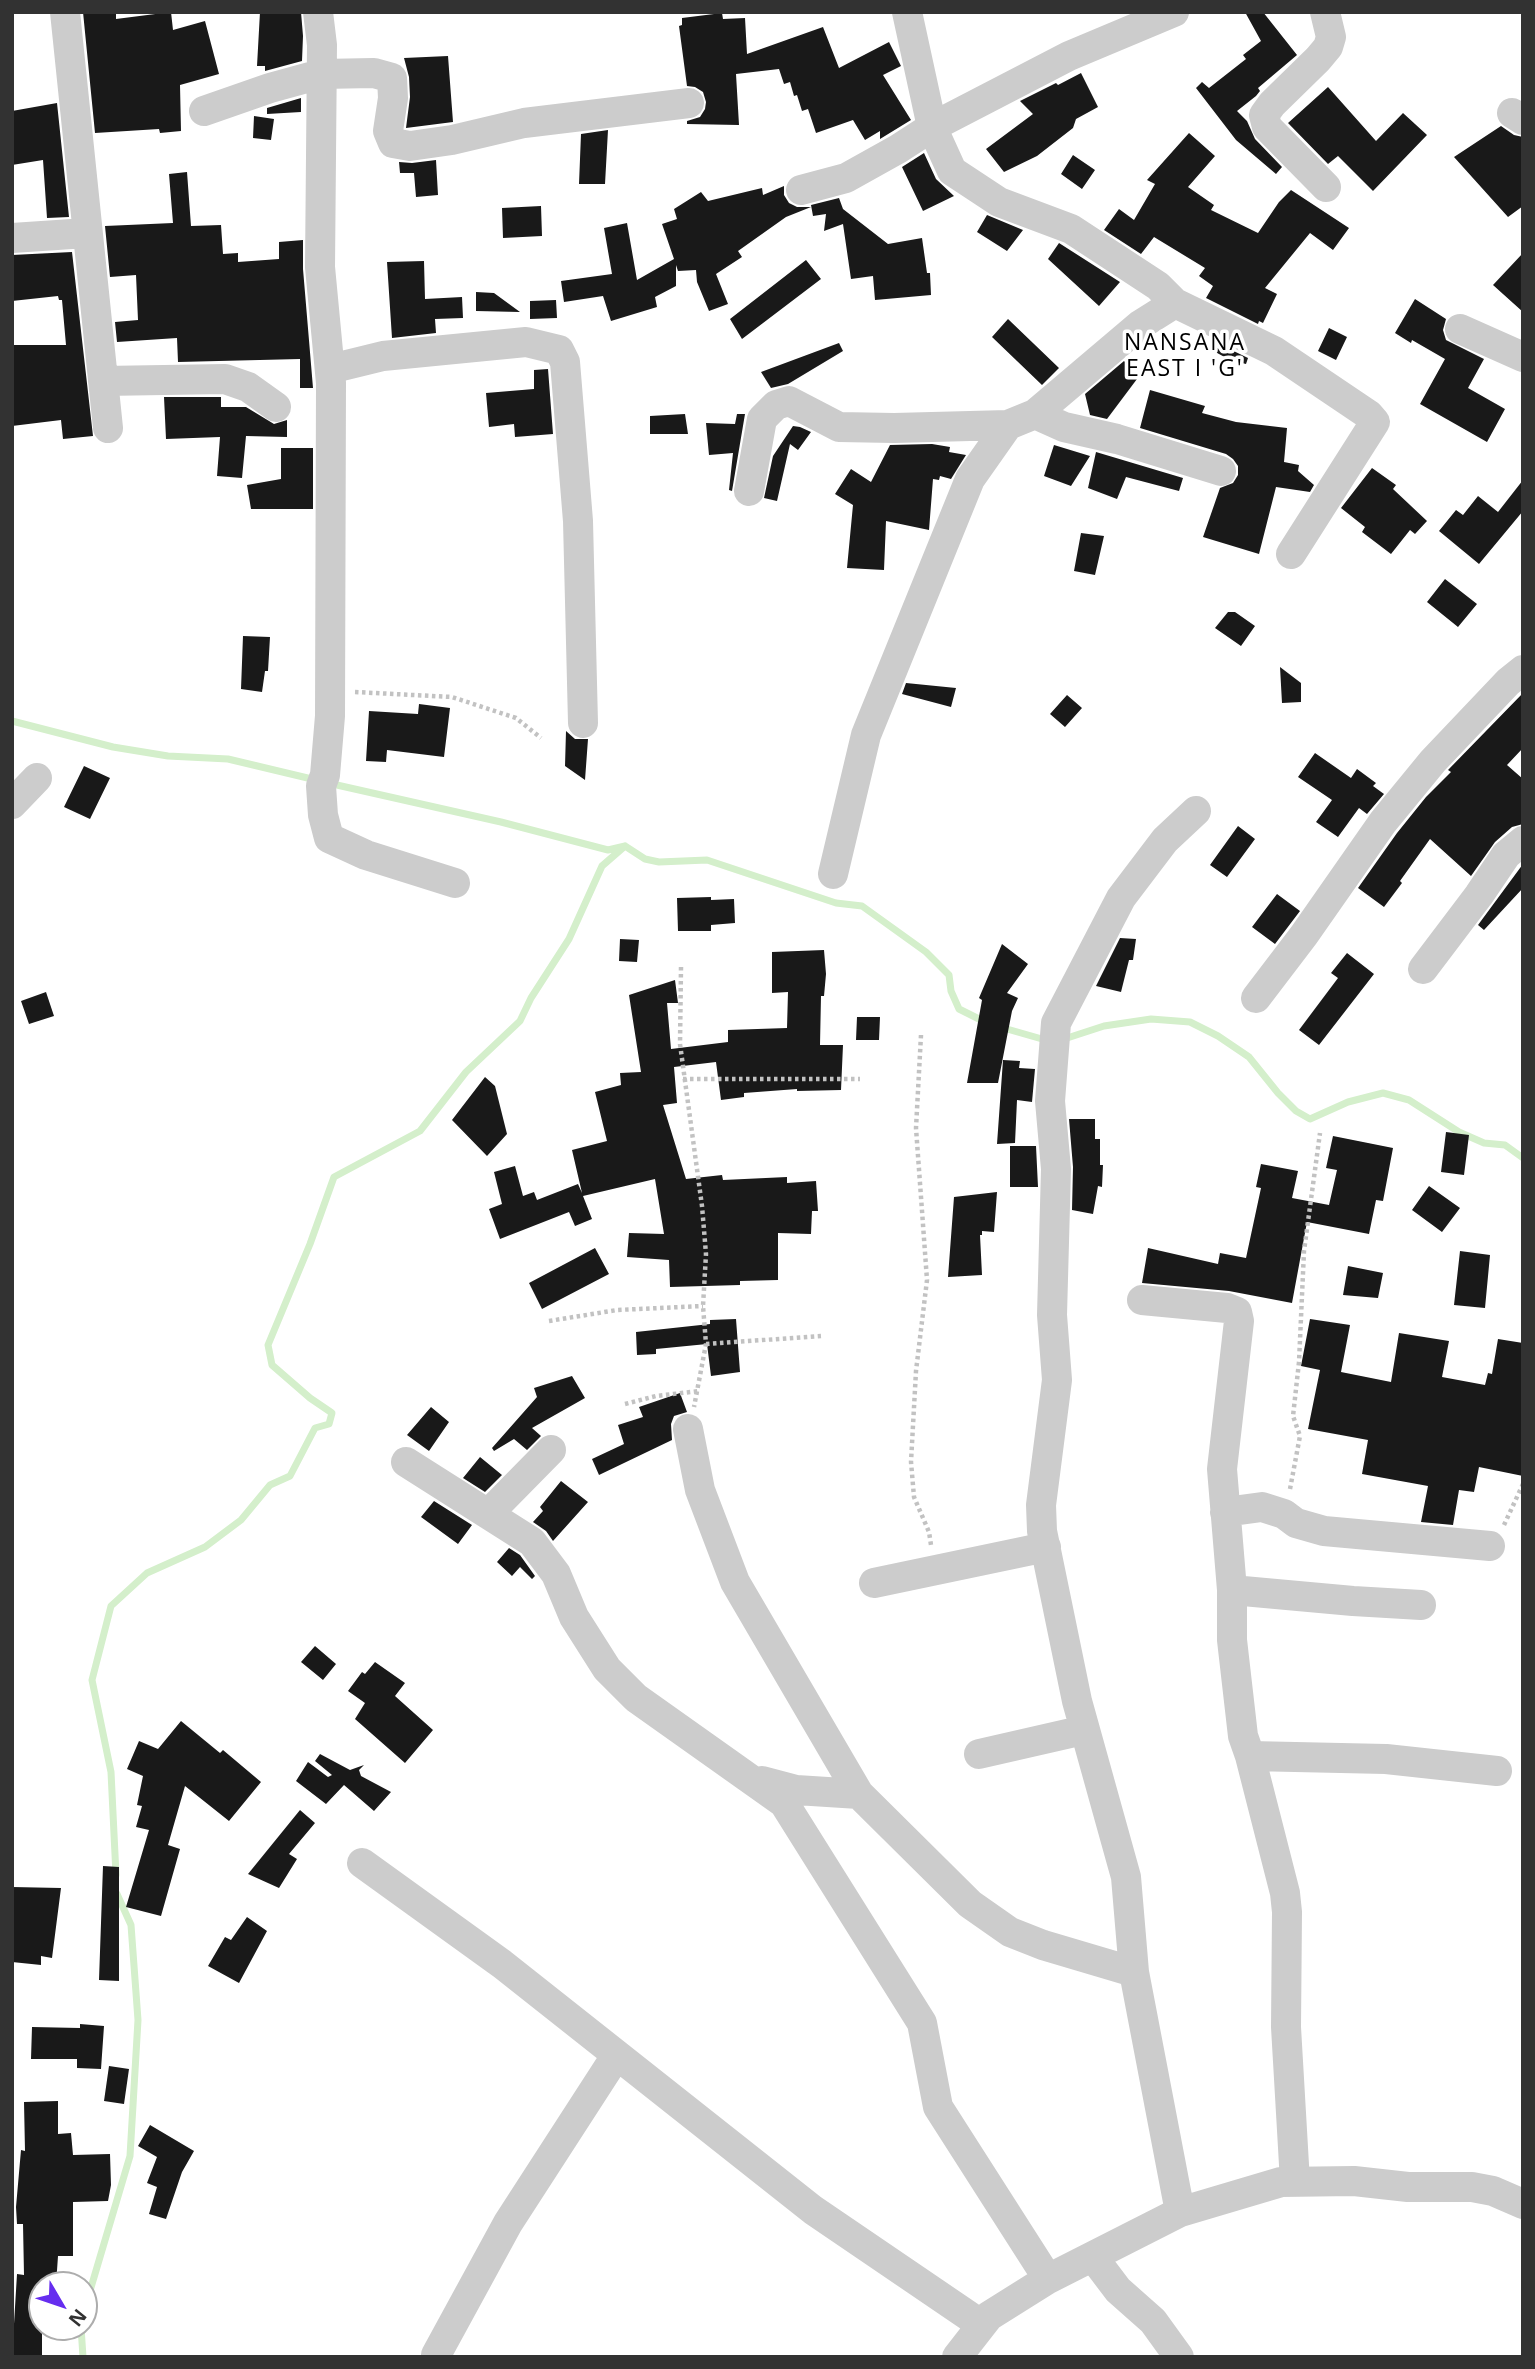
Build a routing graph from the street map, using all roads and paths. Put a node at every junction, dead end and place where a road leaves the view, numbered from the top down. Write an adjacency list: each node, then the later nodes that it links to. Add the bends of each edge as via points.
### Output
1 (65, 12): 12 (street)
2 (318, 12): 6 (street)
3 (906, 12): 9 (street)
4 (1174, 12): 9 (street, via 1069,56)
5 (1325, 12): 10 (street, via 1331,37 1328,47 1264,115 1267,127)
6 (321, 74): 7 (street, via 374,73 392,78 388,131 393,144 410,146 524,123); 8 (street); 17 (street, via 320,267)
7 (689, 103)
8 (204, 111)
9 (932, 127): 11 (street, via 846,178); 14 (street, via 952,171 999,202 1071,229 1158,286)
10 (1326, 187)
11 (801, 191)
12 (87, 233): 13 (street); 18 (street)
13 (12, 238)
14 (1175, 303): 20 (street, via 1140,325); 24 (street, via 1274,351 1375,422)
15 (1460, 329): 16 (street)
16 (1523, 356)
17 (330, 369): 26 (street); 27 (street, via 383,356 526,342 559,351 565,362 578,522)
18 (103, 381): 19 (street, via 225,379 248,387); 21 (street)
19 (276, 407)
20 (1022, 419): 22 (street, via 1117,439); 23 (street, via 839,427 789,401 776,405 762,419); 33 (street, via 970,479 866,735)
21 (108, 428)
22 (1221, 471)
23 (749, 491)
24 (1291, 554)
25 (1523, 670): 37 (street, via 1433,761 1383,822)
26 (330, 690): 28 (path, via 452,697 516,719); 34 (street, via 323,781 323,815 329,838 366,855)
27 (583, 723)
28 (541, 738)
29 (37, 778): 30 (street)
30 (12, 804)
31 (1196, 811): 57 (street, via 1165,840 1121,898 1055,1035 1050,1101 1056,1169 1052,1315 1056,1380 1041,1505)
32 (1523, 841): 36 (street, via 1506,855)
33 (833, 874)
34 (455, 883)
35 (681, 967): 39 (path)
36 (1423, 969)
37 (1255, 998)
38 (921, 1035): 58 (path, via 916,1128 928,1280 911,1462 914,1497 929,1532)
39 (683, 1079): 40 (path); 43 (path, via 702,1206 706,1254)
40 (860, 1079)
41 (1320, 1133): 55 (path, via 1304,1251 1293,1416 1300,1436)
42 (1142, 1300): 53 (street, via 1237,1312 1222,1469)
43 (703, 1306): 44 (path, via 617,1310); 46 (path)
44 (549, 1321)
45 (821, 1336): 46 (path)
46 (706, 1344): 47 (path)
47 (699, 1391): 48 (path); 49 (path)
48 (625, 1405)
49 (688, 1429): 67 (street, via 700,1490 734,1582)
50 (551, 1450): 54 (street)
51 (406, 1462): 54 (street)
52 (1523, 1484): 56 (path)
53 (1226, 1512): 55 (street, via 1262,1507); 60 (street)
54 (489, 1513): 66 (street, via 532,1542 556,1574 574,1617 607,1669 636,1698)
55 (1284, 1514): 56 (street, via 1296,1523 1324,1531)
56 (1490, 1546)
57 (1046, 1547): 58 (street); 62 (street)
58 (934, 1570): 59 (street)
59 (874, 1583)
60 (1232, 1590): 61 (street); 64 (street, via 1232,1640 1243,1736)
61 (1421, 1605)
62 (1084, 1730): 63 (street); 69 (street, via 1126,1877)
63 (979, 1754)
64 (1250, 1756): 65 (street, via 1386,1759); 71 (street, via 1285,1893 1286,2027)
65 (1497, 1771)
66 (750, 1778): 67 (street, via 796,1790); 75 (street, via 785,1803 922,2024 938,2108)
67 (859, 1794): 69 (street, via 970,1904 1010,1932)
68 (362, 1863): 70 (street, via 502,1964)
69 (1134, 1972): 73 (street)
70 (616, 2056): 76 (street, via 813,2210); 77 (street, via 508,2223)
71 (1295, 2182): 72 (street, via 1480,2188); 73 (street, via 1281,2182)
72 (1523, 2204)
73 (1180, 2212): 74 (street)
74 (1093, 2257): 75 (street); 79 (street, via 1118,2290 1153,2321)
75 (1048, 2279): 76 (street)
76 (982, 2325): 78 (street)
77 (436, 2355)
78 (957, 2357)
79 (1179, 2357)

